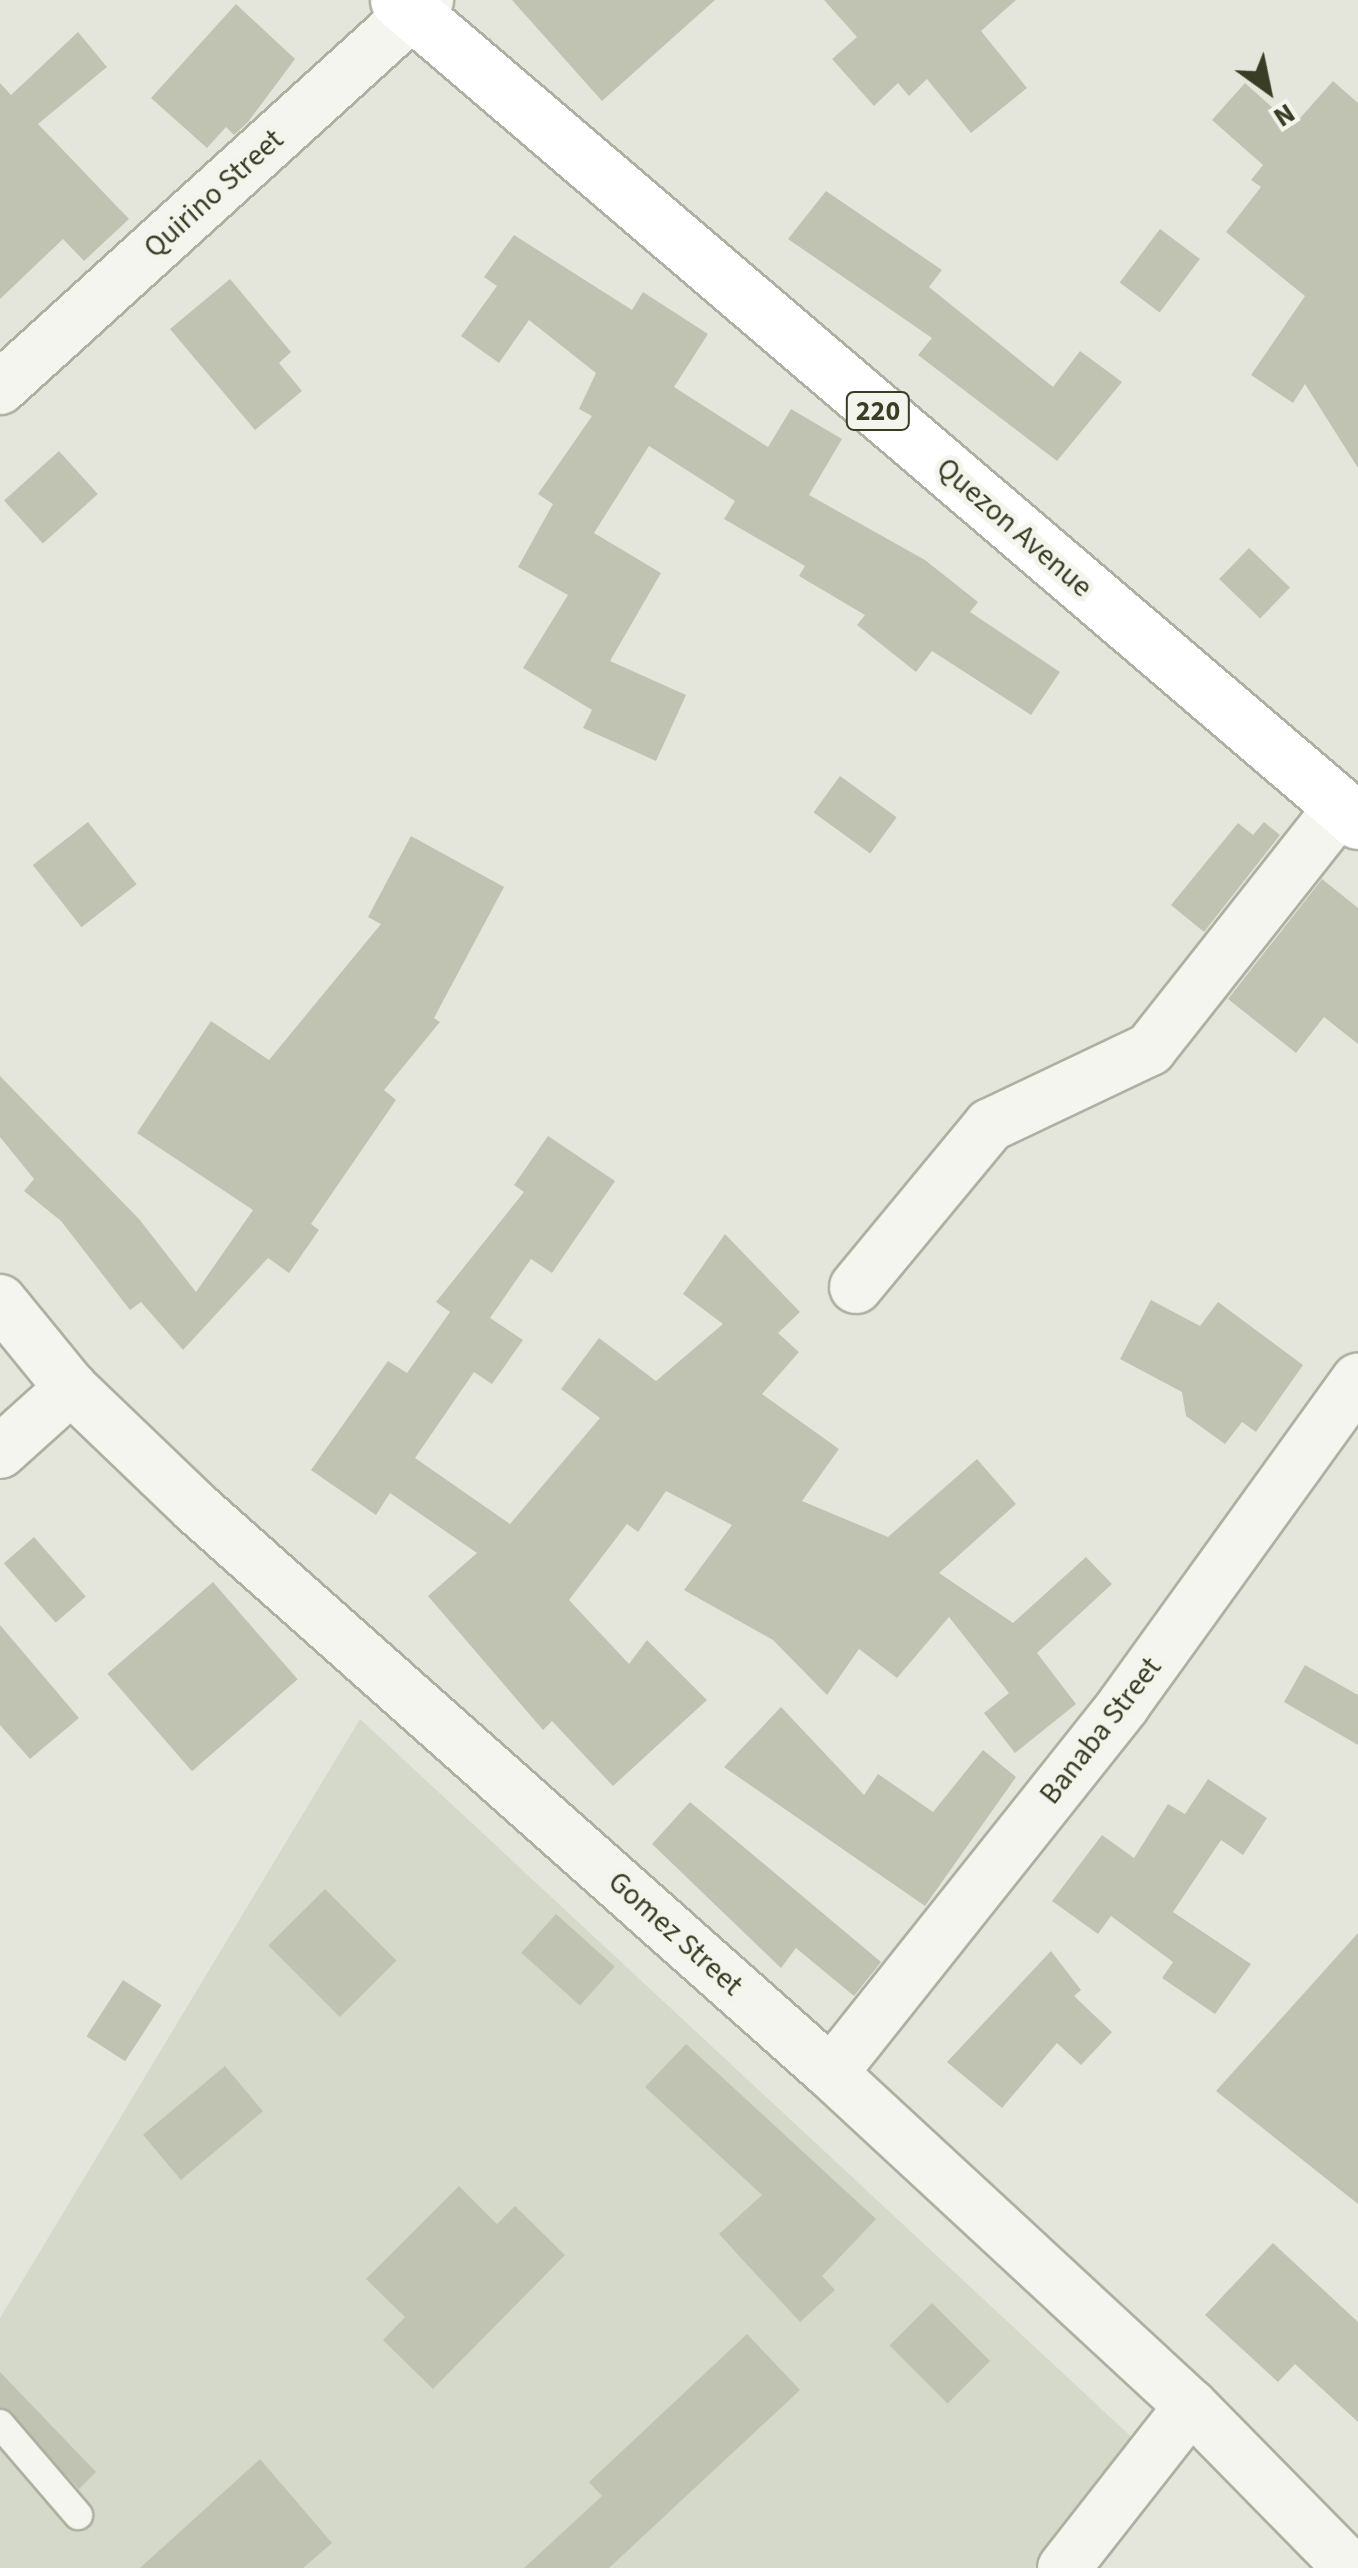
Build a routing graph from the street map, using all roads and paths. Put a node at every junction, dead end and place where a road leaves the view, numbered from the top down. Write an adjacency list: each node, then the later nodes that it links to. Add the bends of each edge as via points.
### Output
1 (413, 4): 2 (street, Quirino Street); 3 (main road, Quezon Avenue / 220)
2 (0, 388)
3 (1349, 814): 4 (street, via 1150,1050 990,1126)
4 (856, 1287)
5 (0, 1302): 7 (street, Gomez Street)
6 (1358, 1379): 9 (street, Banaba Street, via 1124,1704)
7 (71, 1388): 8 (street); 9 (street, Gomez Street)
8 (0, 1452)
9 (832, 2073): 10 (street, Gomez Street)
10 (1191, 2406): 13 (street); 14 (street, Gomez Street)
11 (0, 2424): 12 (lane)
12 (78, 2514)
13 (1064, 2568)
14 (1350, 2568)

